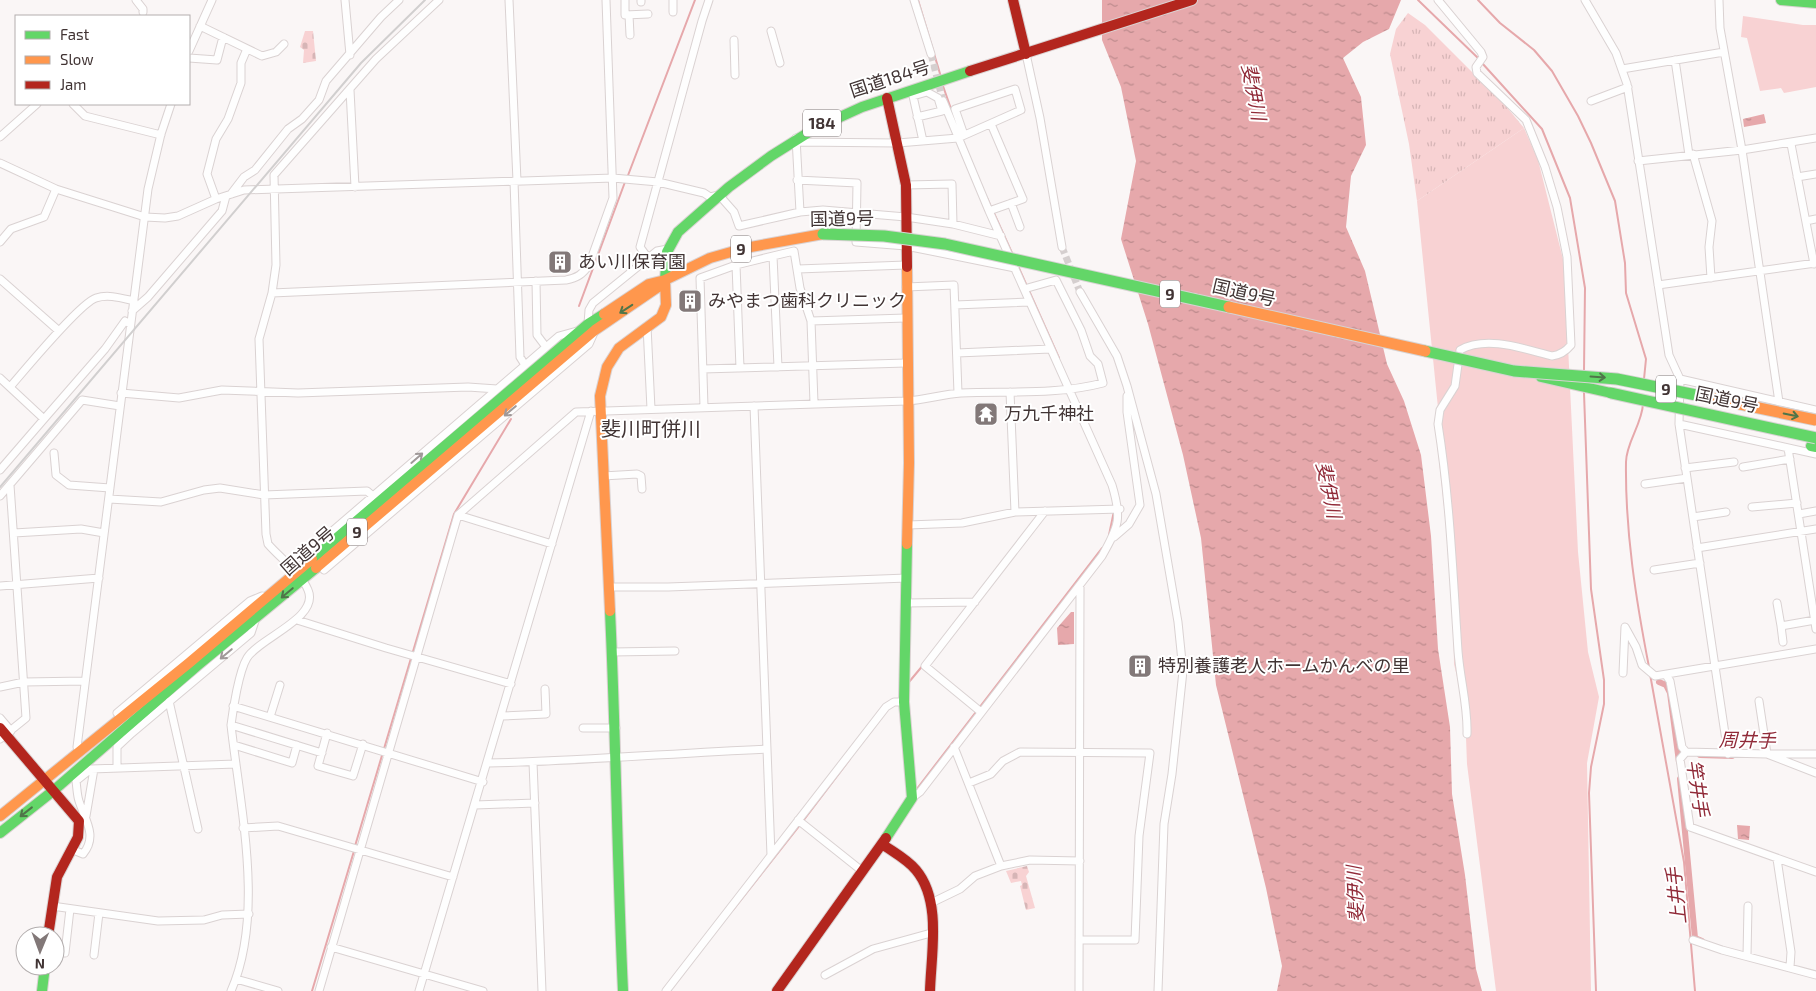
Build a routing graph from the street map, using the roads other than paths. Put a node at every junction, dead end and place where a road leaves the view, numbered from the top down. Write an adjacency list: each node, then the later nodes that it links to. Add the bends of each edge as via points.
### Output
1 (136, 0): 21 (street, via 143,9)
2 (212, 0): 23 (street)
3 (345, 0): 34 (street)
4 (399, 0): 34 (street)
5 (439, 0): 41 (street, via 376,59)
6 (509, 0): 66 (street)
7 (606, 0): 64 (street)
8 (624, 0): 22 (street, via 625,15)
9 (673, 0): 19 (street)
10 (709, 0): 67 (street)
11 (914, 0): 32 (street)
12 (1012, 0): 33 (main road)
13 (1192, 0): 33 (main road, 国道184号 / 184)
14 (1438, 0): 252 (street, via 1481,52 1477,73 1526,120 1556,207 1567,257 1571,345 1558,356 1507,344 1468,345 1460,350 1455,386 1440,410 1438,424 1451,528 1459,666)
15 (1585, 0): 38 (street)
16 (1719, 0): 31 (street)
17 (1781, 0): 18 (main road)
18 (1816, 3)
19 (673, 12)
20 (648, 14): 22 (street)
21 (142, 15)
22 (629, 15): 25 (street)
23 (200, 26): 26 (street); 28 (street)
24 (771, 31): 37 (street)
25 (630, 35)
26 (222, 37): 30 (street); 35 (street, via 217,60)
27 (734, 40): 39 (street)
28 (191, 42)
29 (284, 44): 30 (street, via 276,52 262,56)
30 (246, 49): 74 (street, via 241,64 241,83 228,119 216,139 207,174)
31 (1724, 52): 36 (street); 58 (street)
32 (931, 54)
33 (1026, 54): 42 (main road, 国道184号 / 184); 88 (street)
34 (350, 56): 72 (street, via 326,81 320,100 288,129 255,170 244,176)
35 (190, 58)
36 (1675, 60): 38 (street); 59 (street)
37 (780, 63)
38 (1622, 68): 40 (street)
39 (735, 75)
40 (1628, 87): 44 (street); 60 (street)
41 (350, 90): 69 (street); 71 (street, via 274,175)
42 (887, 98): 54 (main road, 国道184号 / 184, via 852,110); 56 (main road)
43 (944, 101): 52 (street)
44 (1591, 101)
45 (36, 105): 51 (street)
46 (74, 105): 50 (street, via 85,116)
47 (171, 105): 50 (street)
48 (917, 117): 48 (street, via 913,96 927,92 938,98 942,111); 55 (street)
49 (991, 124): 52 (street); 52 (street, via 1021,110 1015,89 954,109); 75 (street, via 1023,199)
50 (160, 135): 79 (street)
51 (0, 137)
52 (961, 137): 55 (street); 76 (street)
53 (1816, 138): 57 (street)
54 (797, 140): 56 (street); 65 (street); 73 (main road, 国道184号 / 184, via 763,159)
55 (923, 141): 56 (street)
56 (898, 143): 68 (main road)
57 (1791, 144): 58 (street); 63 (street)
58 (1742, 150): 59 (street); 97 (street)
59 (1691, 154): 60 (street); 98 (street, via 1712,221 1709,247)
60 (1638, 161): 103 (street)
61 (0, 163): 70 (street)
62 (1816, 174): 63 (street)
63 (1797, 177): 82 (street)
64 (613, 178): 66 (street); 67 (street); 102 (street, via 613,198 584,272 576,278)
65 (797, 180): 77 (street); 78 (street, via 857,183)
66 (515, 181): 69 (street); 101 (street)
67 (658, 182): 73 (street, via 710,197); 91 (street, via 640,247)
68 (906, 186): 80 (main road); 83 (street, via 952,184)
69 (354, 187): 71 (street)
70 (56, 189): 79 (street); 86 (street, via 44,217 12,229)
71 (273, 190): 72 (street, via 244,190); 107 (street, via 276,265)
72 (229, 195): 74 (street); 111 (street, via 222,211 148,297)
73 (719, 195): 77 (street, via 734,212 740,226); 89 (main road, 国道184号 / 184, via 682,228)
74 (216, 199): 79 (street, via 178,216)
75 (1011, 203): 76 (street); 84 (street)
76 (989, 210): 85 (street)
77 (800, 212): 78 (street)
78 (856, 213): 80 (street); 87 (street, via 856,242)
79 (144, 217): 108 (street)
80 (906, 217): 83 (street); 87 (main road)
81 (1816, 220): 82 (street)
82 (1806, 221): 92 (street)
83 (953, 224): 85 (street)
84 (1020, 227)
85 (1001, 236): 95 (street)
86 (0, 242)
87 (906, 246): 94 (main road); 95 (street)
88 (1062, 247)
89 (668, 249): 91 (street); 100 (main road, 国道184号 / 184)
90 (773, 256): 93 (street); 96 (street, via 794,251); 124 (street)
91 (648, 258): 116 (street, via 593,303 589,310)
92 (1815, 264): 97 (street)
93 (736, 265): 125 (street); 126 (street, via 700,278)
94 (906, 266): 96 (street); 104 (main road)
95 (1015, 268): 105 (street)
96 (798, 270): 113 (street)
97 (1760, 272): 98 (street); 141 (street)
98 (1711, 278): 103 (street)
99 (0, 279): 117 (street)
100 (665, 280): 115 (main road, 国道184号, via 665,312); 116 (main road, 国道9号 / 9, via 649,284); 127 (main road, 国道9号 / 9, bridge, via 710,258 745,248 823,234 902,237)
101 (518, 281): 102 (street); 107 (street); 122 (street, via 520,357)
102 (536, 281): 118 (street, via 537,335)
103 (1658, 286): 130 (street, via 1669,355)
104 (906, 287): 110 (street, via 954,285); 112 (main road)
105 (1024, 289): 109 (street); 133 (street, via 1056,280 1090,356 1098,364 1103,382)
106 (1080, 292): 131 (street, via 1117,356)
107 (272, 293): 136 (street, via 259,338)
108 (134, 301): 111 (street); 117 (street, via 110,296 94,299)
109 (1029, 302): 110 (street); 119 (street)
110 (955, 305): 120 (street)
111 (132, 311): 114 (street)
112 (906, 318): 113 (street); 121 (main road)
113 (811, 321): 123 (street)
114 (130, 324): 135 (street); 149 (street, via 124,321 105,349)
115 (648, 326): 146 (street); 148 (main road, via 627,339 612,355 603,374)
116 (588, 328): 118 (street, via 559,336); 129 (main road, 国道9号 / 9); 137 (main road, 国道9号 / 9); 139 (street, via 589,344)
117 (59, 331): 132 (street)
118 (546, 347): 122 (street)
119 (1050, 349): 120 (street); 133 (street)
120 (957, 353): 138 (street)
121 (906, 363): 123 (street); 140 (main road)
122 (524, 365): 137 (street)
123 (813, 365): 124 (street); 142 (street)
124 (778, 367): 125 (street)
125 (740, 368): 126 (street)
126 (703, 369): 145 (street)
127 (1514, 371): 150 (main road, 9, one-way to 150, bridge, via 1617,379); 155 (main road, 国道9号 / 9, bridge)
128 (0, 378): 132 (street)
129 (536, 379): 139 (street); 153 (main road, 国道9号 / 9)
130 (1680, 379): 141 (street); 151 (street)
131 (1127, 386): 194 (street, via 1127,412 1140,505 1129,524); 329 (street, via 1156,494 1183,671 1164,824)
132 (10, 387): 149 (street)
133 (1069, 390): 134 (street); 180 (street)
134 (1010, 392): 138 (street); 183 (street)
135 (121, 393): 136 (street, via 179,398 222,390); 143 (street)
136 (260, 393): 137 (street, via 468,386); 173 (street)
137 (498, 393): 152 (street); 154 (main road, 国道9号 / 9)
138 (958, 393): 140 (street)
139 (530, 394): 156 (street, one-way to 156)
140 (907, 401): 142 (street); 188 (main road)
141 (1779, 402): 147 (street)
142 (814, 403): 144 (street)
143 (120, 406): 167 (street, via 82,400); 169 (street)
144 (754, 406): 145 (street); 206 (street)
145 (704, 407): 146 (street)
146 (651, 409): 148 (street)
147 (1816, 410)
148 (596, 411): 164 (main road); 186 (street, via 576,412); 195 (street)
149 (44, 419): 163 (street)
150 (1816, 420)
151 (1679, 424): 157 (street); 162 (street)
152 (452, 427): 154 (street); 165 (street, one-way to 152)
153 (473, 432): 156 (street); 170 (main road, 国道9号 / 9)
154 (448, 442): 172 (main road, 国道9号 / 9)
155 (1815, 446): 157 (street)
156 (467, 448): 178 (street)
157 (1788, 448): 159 (street)
158 (54, 453): 169 (street, via 56,475 70,485)
159 (1790, 458): 161 (street); 177 (street)
160 (1734, 462): 162 (street)
161 (1743, 466)
162 (1686, 468): 166 (street)
163 (0, 470)
164 (603, 476): 171 (street, via 641,476); 209 (main road)
165 (395, 477): 172 (street); 175 (street)
166 (1687, 478): 168 (street); 187 (street)
167 (10, 484): 174 (street); 192 (street)
168 (1645, 484)
169 (110, 488): 176 (street)
170 (406, 489): 178 (street); 197 (main road, 国道9号 / 9)
171 (642, 489)
172 (388, 493): 197 (main road, 国道9号 / 9)
173 (264, 495): 175 (street, via 367,491); 176 (street, via 220,488 161,502); 203 (street, via 268,544)
174 (0, 496)
175 (373, 496): 190 (street)
176 (109, 498): 193 (street)
177 (1797, 503): 179 (street); 185 (street)
178 (400, 504): 198 (street)
179 (1752, 507)
180 (1120, 509): 181 (street); 194 (street)
181 (1045, 511): 183 (street); 212 (street)
182 (1816, 511): 185 (street)
183 (1015, 512): 188 (street, via 962,523)
184 (1726, 512): 187 (street)
185 (1798, 514): 191 (street)
186 (458, 515): 195 (street); 225 (street)
187 (1692, 517): 196 (street)
188 (908, 525): 205 (main road)
189 (1816, 530): 191 (street)
190 (331, 532): 197 (street); 199 (street)
191 (1802, 532): 196 (street); 217 (street)
192 (14, 533): 193 (street, via 81,529); 207 (street)
193 (104, 533): 204 (street)
194 (1112, 539): 210 (street)
195 (552, 544): 233 (street)
196 (1697, 548): 200 (street)
197 (328, 550): 198 (street); 203 (main road, 国道9号 / 9)
198 (346, 550): 201 (street)
199 (301, 558)
200 (1700, 563): 202 (street); 227 (street)
201 (324, 570)
202 (1654, 570)
203 (298, 576): 211 (main road, 国道9号 / 9); 215 (main road, 国道9号 / 9, one-way to 215); 216 (street, via 308,591 309,602)
204 (99, 578): 207 (street); 230 (street)
205 (907, 578): 206 (street); 213 (main road)
206 (761, 583): 209 (street); 257 (street)
207 (18, 584): 208 (street); 231 (street)
208 (0, 586)
209 (610, 586): 224 (main road)
210 (1080, 587): 241 (street); 260 (street)
211 (269, 593): 221 (street, via 250,601); 226 (main road, 国道9号 / 9)
212 (975, 602): 213 (street); 241 (street, via 925,666)
213 (906, 603): 239 (main road)
214 (1777, 603): 218 (street)
215 (256, 618): 226 (main road, 国道9号 / 9); 232 (street, one-way to 232, via 251,633)
216 (297, 620): 225 (street); 240 (street, via 247,657)
217 (1815, 620): 218 (street); 219 (street)
218 (1781, 626): 220 (street)
219 (1816, 628)
220 (1782, 642)
221 (197, 646): 226 (street); 258 (street)
222 (1816, 649): 227 (street)
223 (675, 651): 224 (street)
224 (612, 652): 247 (main road)
225 (417, 656): 233 (street); 259 (street)
226 (193, 664): 232 (street); 249 (main road, 国道9号 / 9); 258 (main road, 国道9号 / 9)
227 (1715, 666): 229 (street); 263 (street)
228 (1623, 673): 229 (street, via 1625,627 1642,665 1655,676)
229 (1666, 675): 261 (street, via 1670,681 1682,747)
230 (85, 681): 231 (street); 258 (street)
231 (24, 682): 235 (street); 248 (street, via 26,718)
232 (193, 682): 238 (street)
233 (511, 684): 242 (street)
234 (280, 685): 243 (street)
235 (0, 687)
236 (545, 689): 242 (street, via 546,714)
237 (1759, 701): 264 (street)
238 (169, 702): 250 (street); 270 (street)
239 (904, 702): 278 (main road); 283 (street, via 894,702 886,707)
240 (233, 706): 243 (street); 245 (street)
241 (981, 712): 256 (street)
242 (502, 716): 268 (street)
243 (270, 717): 251 (street)
244 (0, 718): 248 (street)
245 (231, 725): 254 (street); 255 (street)
246 (583, 728): 247 (street)
247 (616, 728): 266 (main road)
248 (4, 733): 274 (main road)
249 (120, 733): 250 (street); 277 (main road, 国道9号 / 9)
250 (132, 733): 272 (street, via 117,747)
251 (327, 733): 253 (street); 262 (street)
252 (1467, 734)
253 (363, 744): 259 (street); 262 (street, via 353,776 318,766)
254 (234, 745): 255 (street, via 292,763); 269 (street)
255 (297, 745): 262 (street)
256 (954, 747): 276 (street); 278 (street)
257 (767, 749): 266 (street, via 664,753); 290 (street)
258 (77, 751): 274 (main road, 国道9号 / 9)
259 (388, 751): 275 (street); 289 (street)
260 (1080, 752): 276 (street, via 1020,752 1003,761 991,774); 292 (street); 305 (street, via 1150,753 1139,836 1135,940)
261 (1686, 752): 263 (street); 291 (street, via 1680,759 1690,828)
262 (322, 753)
263 (1728, 754): 264 (street)
264 (1767, 754): 265 (street); 273 (street)
265 (1816, 754)
266 (617, 759): 267 (street); 324 (main road)
267 (534, 762): 268 (street); 279 (street)
268 (488, 763): 275 (street)
269 (236, 764): 270 (street); 284 (street)
270 (185, 766): 272 (street); 285 (street)
271 (94, 768): 272 (street); 282 (street); 282 (street, via 76,781 79,802)
272 (117, 768)
273 (1816, 773)
274 (43, 780): 277 (main road); 281 (main road, 国道9号 / 9)
275 (483, 782): 280 (street)
276 (969, 783): 293 (street)
277 (53, 791): 286 (main road, 国道9号 / 9, one-way to 286); 288 (main road, via 79,821 78,837)
278 (912, 798): 287 (main road)
279 (535, 803): 280 (street); 323 (street)
280 (475, 806): 296 (street)
281 (0, 816)
282 (86, 816): 288 (street, via 90,837 87,849 83,854)
283 (798, 820): 290 (street); 294 (street)
284 (243, 828): 289 (street, via 278,826); 302 (street)
285 (198, 829)
286 (0, 833)
287 (882, 844): 294 (main road); 297 (main road, via 915,870 927,889)
288 (71, 849): 298 (main road, via 57,876)
289 (358, 851): 296 (street); 307 (street)
290 (772, 855): 325 (street)
291 (1777, 859): 295 (street); 311 (street, via 1791,952)
292 (1080, 861): 293 (street, via 1030,860); 305 (street)
293 (1001, 866): 297 (street, via 975,876 960,889)
294 (862, 870): 326 (main road)
295 (1816, 872)
296 (453, 877): 312 (street)
297 (931, 903): 304 (main road)
298 (52, 906): 300 (street); 303 (main road)
299 (1748, 906): 310 (street)
300 (70, 909): 301 (street); 308 (street)
301 (99, 913): 302 (street, via 158,921 204,920 222,915); 309 (street)
302 (249, 914): 316 (street)
303 (49, 926)
304 (931, 933): 314 (street, via 873,949); 327 (main road)
305 (1079, 940): 328 (street)
306 (1693, 940): 310 (street)
307 (331, 947): 312 (street); 320 (street)
308 (65, 954)
309 (94, 954)
310 (1748, 956): 311 (street)
311 (1790, 967): 313 (street)
312 (425, 974): 321 (street); 322 (street)
313 (1816, 974)
314 (825, 975)
315 (44, 976): 317 (main road)
316 (236, 979): 318 (street); 319 (street)
317 (42, 991)
318 (231, 991)
319 (278, 991)
320 (319, 991)
321 (420, 991)
322 (482, 991)
323 (542, 991)
324 (623, 991)
325 (666, 991)
326 (777, 991)
327 (930, 991)
328 (1078, 991)
329 (1158, 991)

